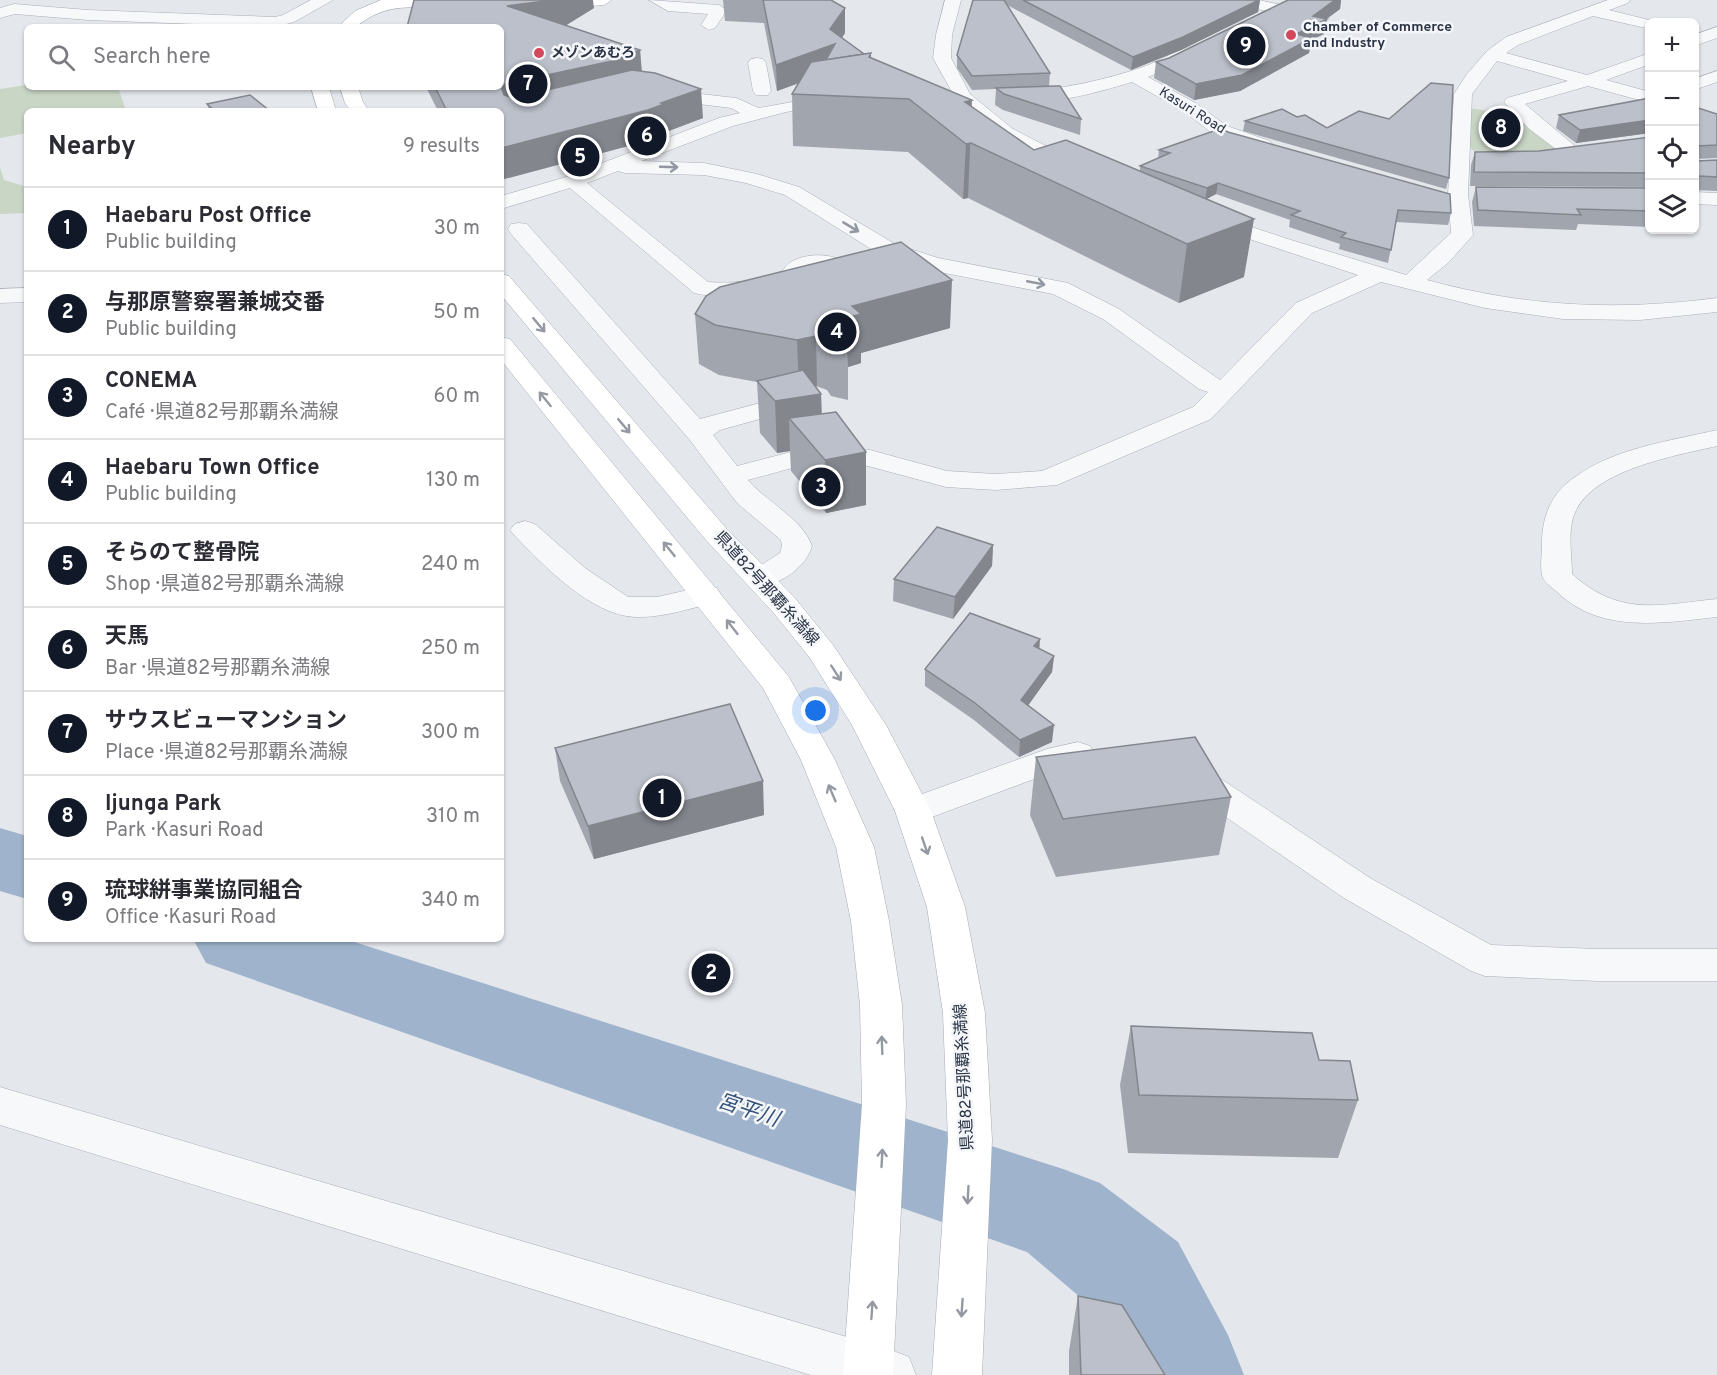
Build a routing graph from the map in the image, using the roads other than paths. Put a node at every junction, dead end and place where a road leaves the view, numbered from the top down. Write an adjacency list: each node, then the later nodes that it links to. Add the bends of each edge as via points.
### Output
1 (325, 0): 11 (street, via 284,21 14,9)
2 (604, 0): 9 (main road)
3 (657, 0): 16 (street, via 668,6 719,10)
4 (953, 0): 29 (street, via 942,58)
5 (1237, 0): 12 (street, via 1287,6)
6 (1622, 0): 10 (street)
7 (386, 1): 8 (main road); 14 (main road); 15 (main road, via 383,15)
8 (470, 6)
9 (530, 6)
10 (1591, 11): 13 (street); 18 (street, via 1512,41)
11 (0, 13)
12 (1257, 20)
13 (1645, 23)
14 (349, 24)
15 (373, 24)
16 (709, 25)
17 (1208, 44): 22 (street, Kasuri Road)
18 (1493, 55): 23 (street); 43 (street, via 1462,94)
19 (1645, 60): 23 (street)
20 (757, 63): 27 (street)
21 (1717, 76): 24 (street)
22 (1135, 77): 29 (street, Kasuri Road, via 1056,95); 40 (street, Kasuri Road, via 1191,108 1220,130)
23 (1588, 81): 30 (street); 38 (street, via 1513,102)
24 (1699, 83)
25 (320, 90): 33 (main road)
26 (350, 90): 34 (main road)
27 (762, 91): 31 (street); 36 (street, via 851,93)
28 (635, 92): 31 (street)
29 (952, 97): 46 (street, via 1006,133)
30 (1645, 97)
31 (736, 103): 36 (street)
32 (1645, 103): 35 (street)
33 (326, 108)
34 (358, 108)
35 (1615, 109)
36 (754, 113): 45 (street, via 699,130)
37 (1558, 119): 38 (street)
38 (1535, 123): 41 (street)
39 (1595, 149): 41 (street)
40 (1280, 150)
41 (1572, 152): 42 (street)
42 (1545, 155)
43 (1459, 157): 44 (street); 49 (street)
44 (1482, 158)
45 (611, 167): 47 (street); 61 (street, one-way to 61, via 704,169 792,191 886,249 934,264 1060,288 1111,314 1208,384)
46 (1095, 177)
47 (573, 181): 50 (street); 54 (street, via 702,288 731,291)
48 (1481, 194): 49 (street)
49 (1452, 197): 55 (street, via 1463,227 1462,235)
50 (504, 202)
51 (1186, 211): 53 (street)
52 (519, 229): 63 (street)
53 (1379, 274): 55 (street); 61 (street, via 1304,308)
54 (788, 278)
55 (1410, 283): 59 (street, via 1467,298 1563,312 1666,312)
56 (504, 284): 67 (main road, 県道82号那覇糸満線, one-way to 67, via 717,534)
57 (24, 295): 58 (street)
58 (0, 296)
59 (1717, 305)
60 (504, 349): 68 (main road, one-way to 60)
61 (1226, 389): 65 (street, via 1202,413 1047,479 946,479 870,458 836,454 791,460)
62 (816, 396): 63 (street, via 711,424)
63 (698, 433): 65 (street)
64 (1717, 438): 69 (street, via 1639,457 1590,478 1568,497 1558,517 1557,576 1571,591 1616,614)
65 (730, 476): 67 (street, via 747,497 794,537 794,557)
66 (525, 530): 68 (street, via 550,557 613,602 629,607)
67 (760, 579): 72 (main road, 県道82号那覇糸満線, one-way to 72, via 822,652 869,725)
68 (706, 595): 75 (main road, one-way to 68, via 884,1104 881,1005 855,847 818,760 777,684)
69 (1717, 608)
70 (1109, 753): 72 (street, via 1059,757)
71 (1164, 766): 73 (street, via 1192,776 1357,888 1485,960)
72 (913, 811): 76 (main road, 県道82号那覇糸満線, one-way to 76, via 946,907 964,1013 970,1140)
73 (1717, 965)
74 (0, 1106): 75 (street)
75 (876, 1373)
76 (957, 1375)

